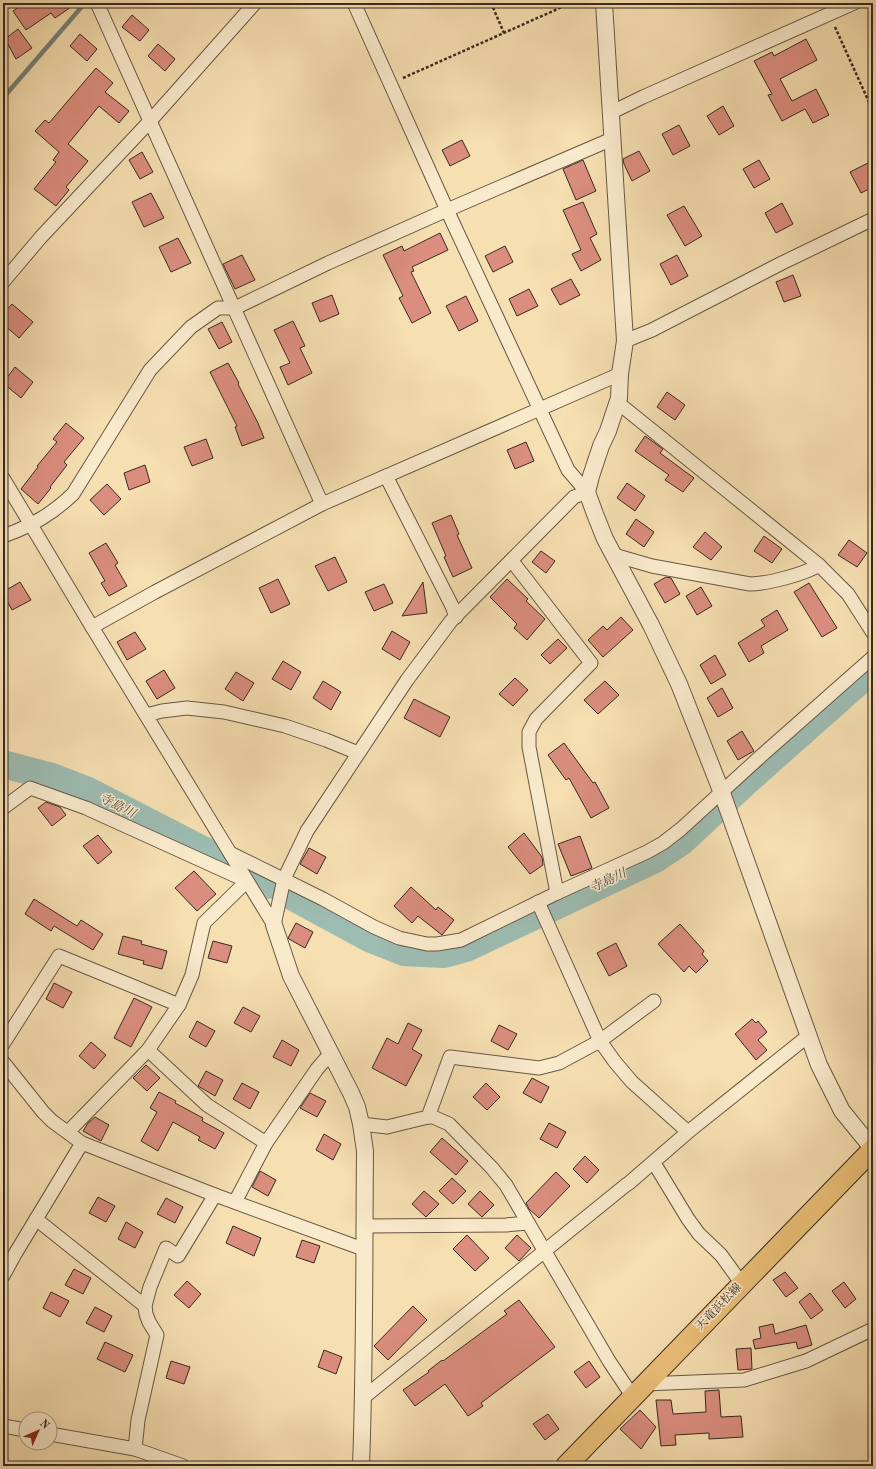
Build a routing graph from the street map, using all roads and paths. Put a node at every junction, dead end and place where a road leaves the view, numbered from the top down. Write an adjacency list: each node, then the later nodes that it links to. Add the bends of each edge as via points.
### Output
1 (97, 3): 13 (street)
2 (255, 3): 13 (street)
3 (354, 3): 10 (street)
4 (491, 3): 9 (path)
5 (571, 3): 9 (path)
6 (604, 3): 12 (street)
7 (854, 3): 8 (street)
8 (827, 8): 11 (path); 12 (street)
9 (504, 33): 10 (path)
10 (391, 83): 15 (street)
11 (873, 111)
12 (610, 113): 14 (street)
13 (151, 120): 17 (street, via 41,237); 18 (street)
14 (612, 139): 15 (street); 19 (street)
15 (447, 210): 18 (street); 22 (street)
16 (873, 219): 19 (street, via 652,330)
17 (3, 282)
18 (235, 308): 26 (street); 27 (street, via 218,308 191,327 150,370 72,494 59,508)
19 (625, 341): 20 (street)
20 (620, 374): 21 (street); 22 (street)
21 (617, 402): 25 (street); 31 (street)
22 (539, 410): 23 (street); 25 (street, via 568,470)
23 (386, 476): 26 (street); 32 (street)
24 (3, 478): 27 (street)
25 (587, 492): 29 (street); 30 (street, via 574,497)
26 (322, 504): 33 (street)
27 (31, 525): 28 (street); 33 (street)
28 (3, 536)
29 (614, 555): 31 (street, via 652,566 750,584 809,571); 38 (street, via 670,664)
30 (512, 561): 32 (street); 43 (street, via 591,663 536,719 529,732 529,747)
31 (819, 565): 34 (street, via 848,594)
32 (456, 617): 37 (street, via 407,680)
33 (92, 626): 36 (street)
34 (873, 632)
35 (873, 657): 38 (street, via 761,756)
36 (146, 715): 37 (street, via 187,708 224,712 285,726); 40 (street)
37 (358, 753): 41 (street, via 307,830)
38 (724, 798): 43 (street, via 653,850); 48 (street)
39 (3, 808): 42 (street, via 30,788 86,808)
40 (230, 853): 41 (street); 42 (street)
41 (284, 879): 44 (street, via 374,927 399,938 427,944 461,940); 45 (street)
42 (247, 881): 45 (street); 47 (street, via 204,923 192,975)
43 (557, 893): 44 (street)
44 (541, 908): 49 (street)
45 (274, 925): 52 (street, via 291,976)
46 (654, 1001): 49 (street)
47 (179, 1005): 50 (street, via 59,956); 51 (street)
48 (808, 1036): 57 (street); 60 (street, via 842,1111)
49 (600, 1041): 54 (street, via 559,1063 539,1068 450,1057); 57 (street, via 632,1082)
50 (3, 1044)
51 (148, 1050): 56 (street); 58 (street, via 207,1105)
52 (330, 1054): 55 (street, via 351,1093); 58 (street)
53 (3, 1062): 56 (street, via 43,1112)
54 (428, 1117): 55 (street, via 387,1127); 65 (street, via 449,1124 492,1168 511,1191)
55 (361, 1124): 66 (street, via 365,1151)
56 (68, 1132): 59 (street)
57 (688, 1132): 61 (street)
58 (266, 1143): 63 (street)
59 (82, 1144): 62 (street); 64 (street)
60 (873, 1149): 70 (main road, 天竜浜松線)
61 (654, 1163): 68 (street); 70 (street, via 688,1219 699,1234 721,1255)
62 (215, 1195): 63 (street); 71 (street, via 178,1256 166,1248)
63 (234, 1202): 67 (street)
64 (36, 1219): 69 (street); 71 (street)
65 (528, 1223): 66 (street); 68 (street)
66 (364, 1226): 67 (street)
67 (363, 1249): 74 (street)
68 (545, 1252): 73 (street, via 609,1361); 74 (street)
69 (3, 1276)
70 (742, 1284): 73 (main road, 天竜浜松線)
71 (145, 1306): 78 (street, via 149,1322 157,1335 138,1420)
72 (873, 1329): 73 (street, via 806,1361 744,1380)
73 (639, 1390): 81 (main road, 天竜浜松線)
74 (363, 1398): 80 (street)
75 (3, 1426): 76 (street)
76 (18, 1429)
77 (58, 1435): 78 (street)
78 (135, 1449): 79 (street)
79 (183, 1466)
80 (361, 1466)
81 (566, 1466)

